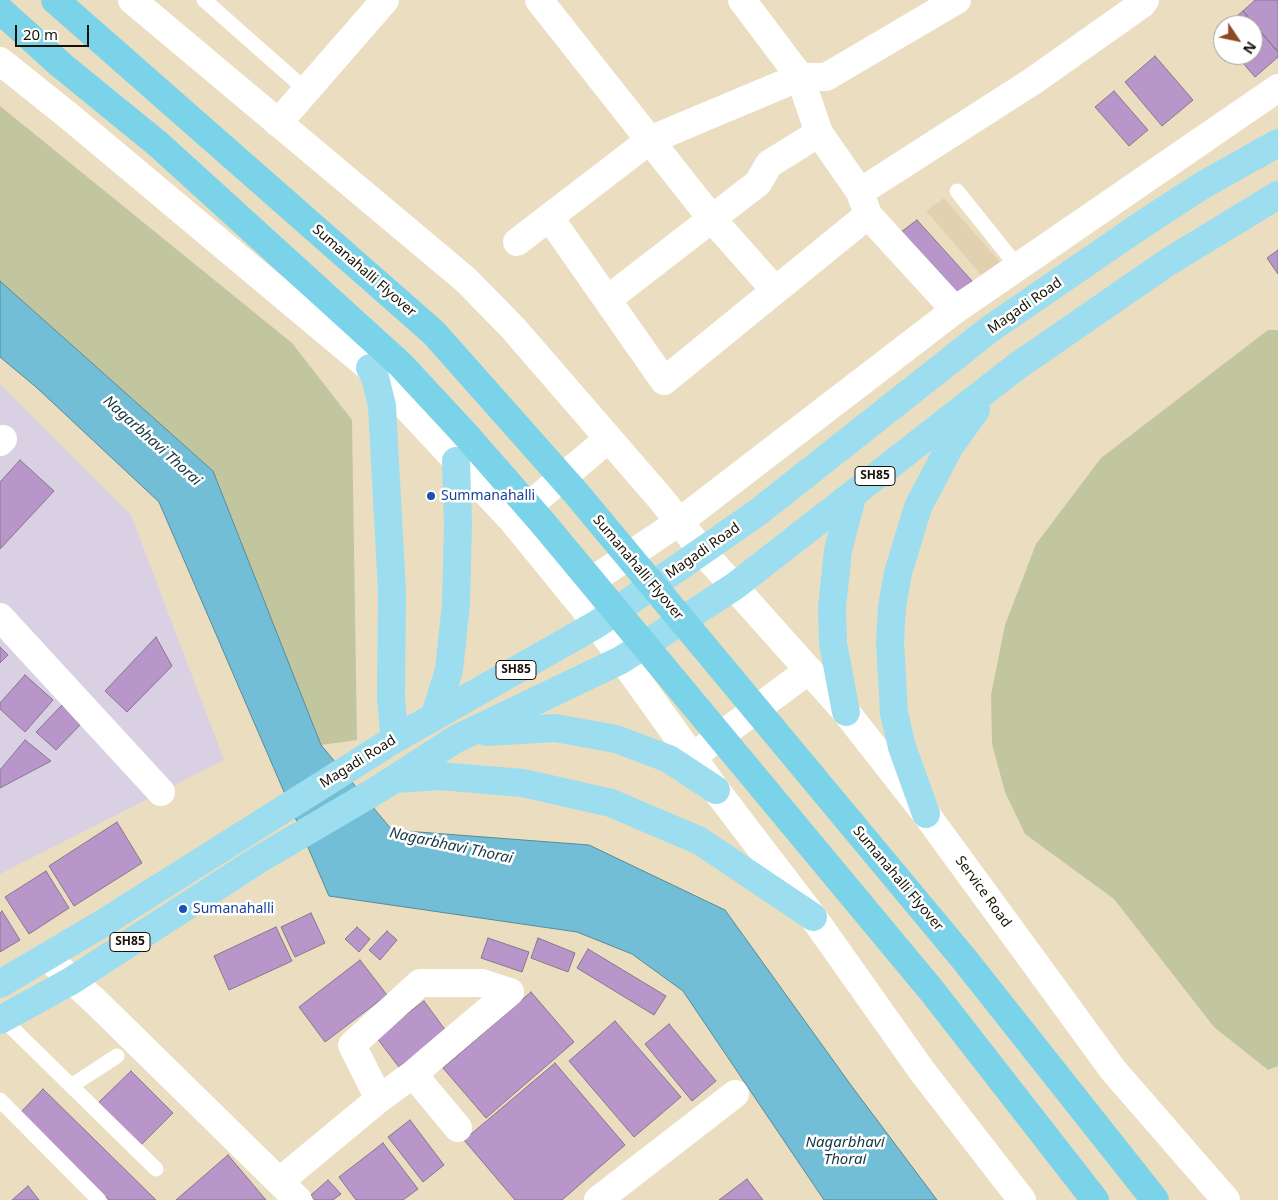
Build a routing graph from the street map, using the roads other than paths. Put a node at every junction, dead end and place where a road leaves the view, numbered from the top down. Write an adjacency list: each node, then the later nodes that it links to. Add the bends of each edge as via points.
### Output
1 (55, 0): 69 (highway, Sumanahalli Flyover, via 434,333 576,493 964,959)
2 (132, 0): 14 (street, Service Road)
3 (204, 0): 13 (lane)
4 (385, 0): 13 (street)
5 (539, 0): 16 (street)
6 (742, 0): 11 (street)
7 (957, 0): 11 (street, via 826,77)
8 (1145, 0): 20 (street)
9 (0, 10): 68 (highway, via 158,144 401,364 542,522 932,990)
10 (0, 61): 29 (street)
11 (800, 77): 15 (street); 16 (street)
12 (1278, 88): 24 (street)
13 (306, 90): 14 (street)
14 (278, 123): 30 (street, Service Road, via 466,280 513,328)
15 (819, 132): 20 (street); 22 (street, via 769,164 758,183)
16 (650, 140): 21 (street); 22 (street)
17 (1278, 143): 35 (main road, Magadi Road / SH85, via 1150,219 990,330)
18 (957, 191): 24 (lane)
19 (1278, 195): 28 (main road, SH85, via 1168,262)
20 (864, 203): 25 (street); 27 (street)
21 (550, 218): 23 (street); 26 (street)
22 (712, 219): 25 (street); 26 (street)
23 (517, 242)
24 (1017, 266): 27 (street)
25 (774, 289): 26 (street, via 664,381)
26 (608, 299)
27 (955, 310): 34 (street)
28 (1016, 367): 32 (main road, SH85); 50 (main road, via 970,418 941,461 918,507 898,573 890,642 894,713 902,747)
29 (370, 368): 31 (street); 44 (main road, via 382,406 392,592)
30 (608, 440): 33 (street); 34 (street, Service Road)
31 (456, 461): 33 (street); 43 (main road, via 456,603 449,670)
32 (853, 494): 36 (main road, SH85); 42 (main road, via 838,550 832,608 833,643)
33 (512, 520): 37 (street)
34 (679, 522): 35 (street, Service Road); 37 (street)
35 (703, 552): 36 (street, Service Road); 39 (main road, Magadi Road / SH85)
36 (735, 586): 40 (main road, SH85); 41 (street, Service Road)
37 (572, 594): 39 (street)
38 (0, 617): 49 (street)
39 (596, 624): 40 (street); 43 (main road, Magadi Road / SH85)
40 (621, 660): 45 (main road, SH85); 46 (street)
41 (809, 670): 42 (street, Service Road); 46 (street)
42 (846, 712): 50 (street, Service Road)
43 (435, 715): 44 (main road, Magadi Road / SH85)
44 (394, 739): 52 (main road, Magadi Road / SH85)
45 (456, 739): 47 (main road, SH85); 48 (main road, via 522,728 588,732 652,751 693,773)
46 (692, 757): 48 (street)
47 (385, 785): 51 (main road, via 439,776 523,783 610,803 700,841); 53 (main road, SH85, via 258,860)
48 (716, 790): 51 (street)
49 (161, 792)
50 (926, 814): 70 (street, Service Road, via 1113,1070)
51 (813, 917): 67 (street, via 922,1071)
52 (47, 957): 53 (street); 54 (main road, Magadi Road / SH85)
53 (71, 981): 55 (main road, SH85); 64 (street, via 98,1002)
54 (0, 984)
55 (1, 1020): 58 (lane)
56 (117, 1056): 58 (lane)
57 (414, 1074): 60 (street); 60 (street, via 510,992 482,983 420,984 352,1045); 62 (street)
58 (71, 1086): 63 (lane)
59 (735, 1094): 66 (street)
60 (379, 1099): 64 (street)
61 (0, 1100): 65 (lane)
62 (458, 1128)
63 (156, 1169)
64 (288, 1191)
65 (99, 1200)
66 (598, 1200)
67 (1022, 1200)
68 (1095, 1200)
69 (1155, 1200)
70 (1226, 1200)

